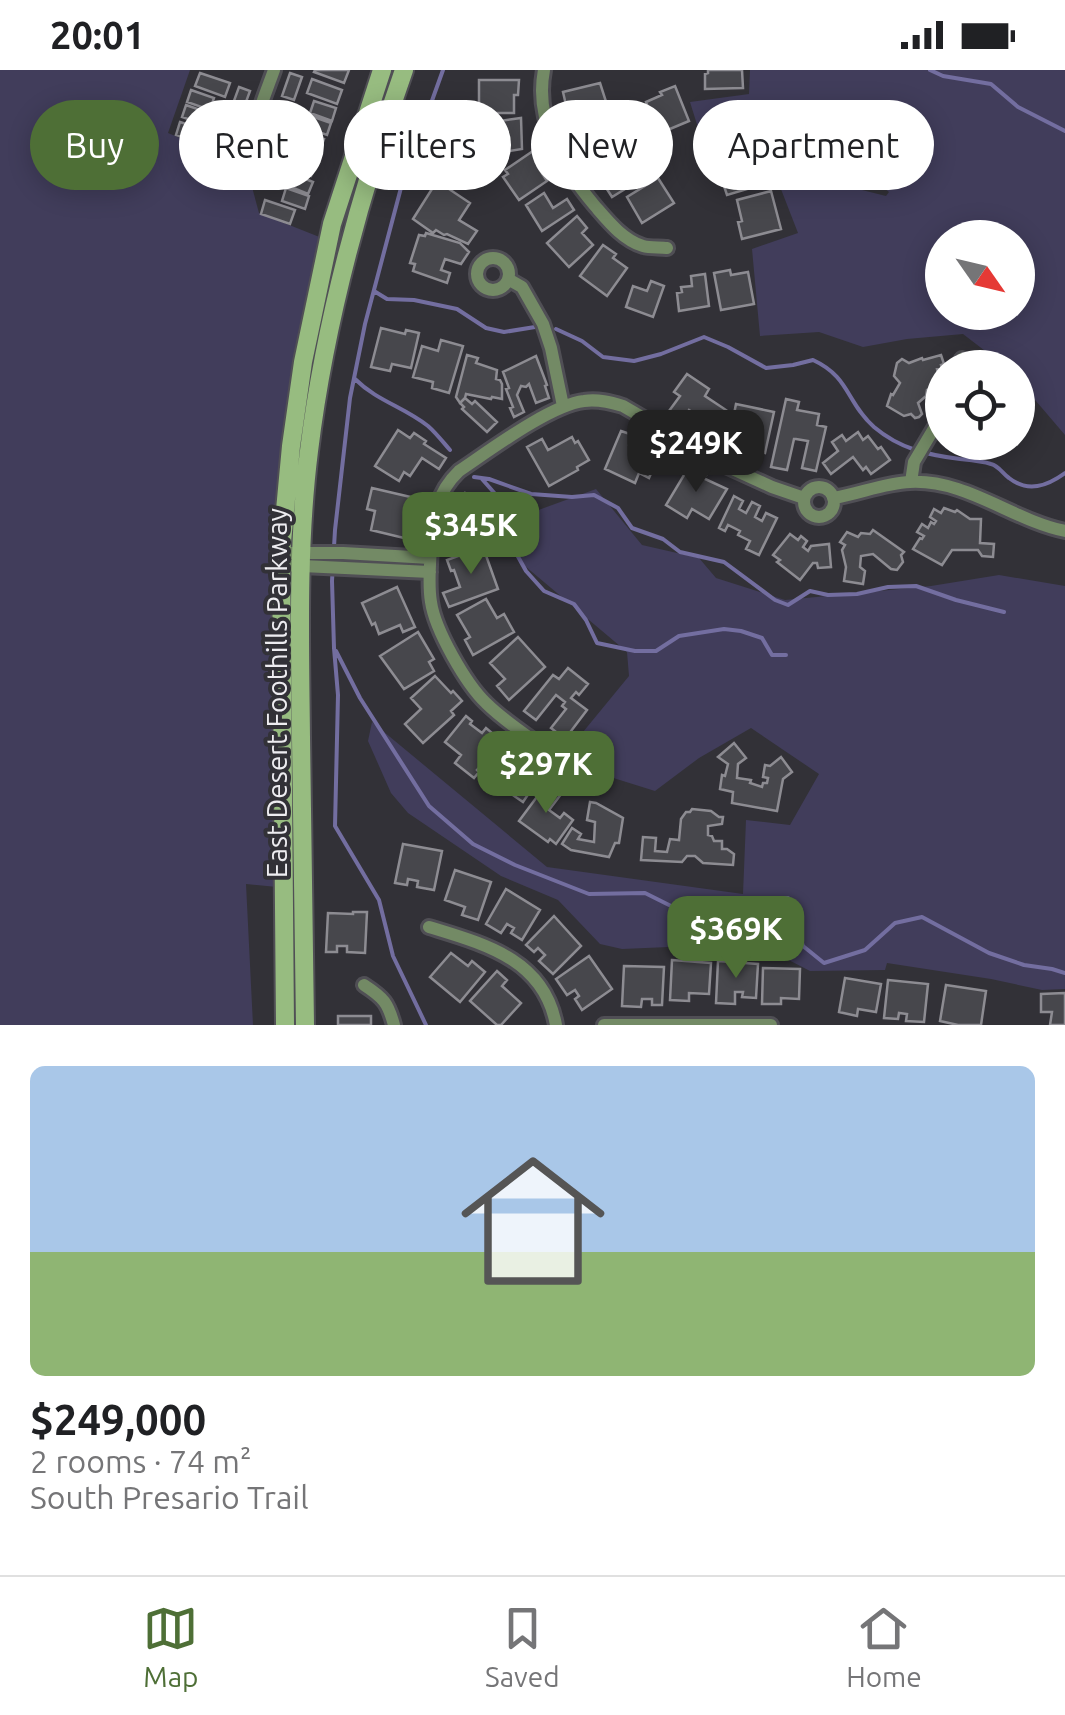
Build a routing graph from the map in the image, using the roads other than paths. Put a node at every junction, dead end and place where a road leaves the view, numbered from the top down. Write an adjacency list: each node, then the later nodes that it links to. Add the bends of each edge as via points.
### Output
1 (274, 70): 5 (street)
2 (382, 70): 14 (street, East Desert Foothills Parkway, via 332,224 303,362 290,446)
3 (404, 70): 14 (street, East Desert Foothills Parkway, via 352,229 323,362)
4 (544, 70): 6 (street, via 548,129 581,190 628,238)
5 (263, 100)
6 (667, 248)
7 (508, 279): 8 (street, via 522,286 543,324)
8 (563, 406): 11 (street, via 587,400 623,406 726,466); 15 (street, via 447,482 435,508)
9 (925, 443): 10 (street)
10 (911, 482): 12 (street); 13 (street, via 957,489)
11 (804, 498): 12 (street, via 819,486); 12 (street, via 807,511 819,517 831,511)
12 (834, 498)
13 (1065, 531)
14 (300, 559): 15 (street, via 343,568); 15 (street, via 343,553); 19 (street, East Desert Foothills Parkway); 20 (street, East Desert Foothills Parkway)
15 (430, 565): 16 (street, via 435,617 472,688)
16 (562, 758)
17 (428, 927): 22 (street, via 517,962 550,1002)
18 (364, 986): 21 (street, via 388,1004)
19 (286, 1025)
20 (305, 1025)
21 (394, 1025)
22 (556, 1025)
23 (604, 1025): 24 (street)
24 (771, 1025)

